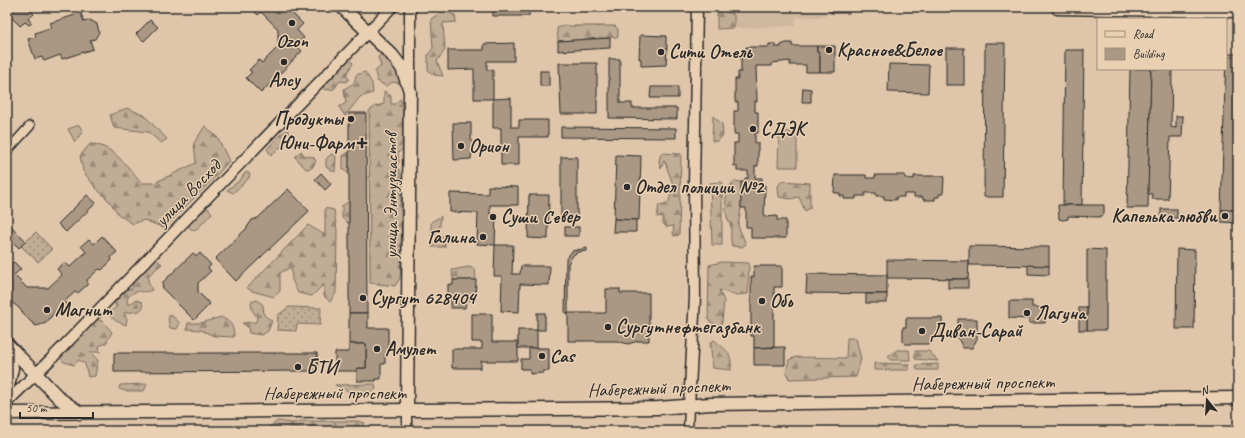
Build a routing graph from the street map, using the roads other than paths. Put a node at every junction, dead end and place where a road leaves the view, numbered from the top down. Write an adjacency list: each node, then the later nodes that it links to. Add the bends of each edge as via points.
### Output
1 (342, 7): 7 (main road, улица Энтузиастов)
2 (392, 7): 7 (street, улица Восход)
3 (410, 7): 8 (street)
4 (698, 7): 16 (street, via 694,186 695,297)
5 (1057, 10): 6 (street)
6 (1238, 13)
7 (368, 32): 8 (main road, улица Энтузиастов, via 402,68); 12 (street, улица Восход)
8 (410, 91): 17 (main road, улица Энтузиастов)
9 (30, 126): 10 (street)
10 (7, 150)
11 (7, 344): 12 (main road); 13 (main road, via 12,368)
12 (35, 374): 15 (street, улица Восход); 19 (main road, via 60,399)
13 (7, 391)
14 (1238, 398): 16 (main road, Набережный проспект)
15 (7, 402)
16 (689, 406): 17 (main road, Набережный проспект); 21 (street)
17 (407, 410): 19 (main road, Набережный проспект); 20 (street)
18 (7, 413): 19 (main road, Набережный проспект)
19 (80, 413)
20 (407, 431)
21 (688, 431)

